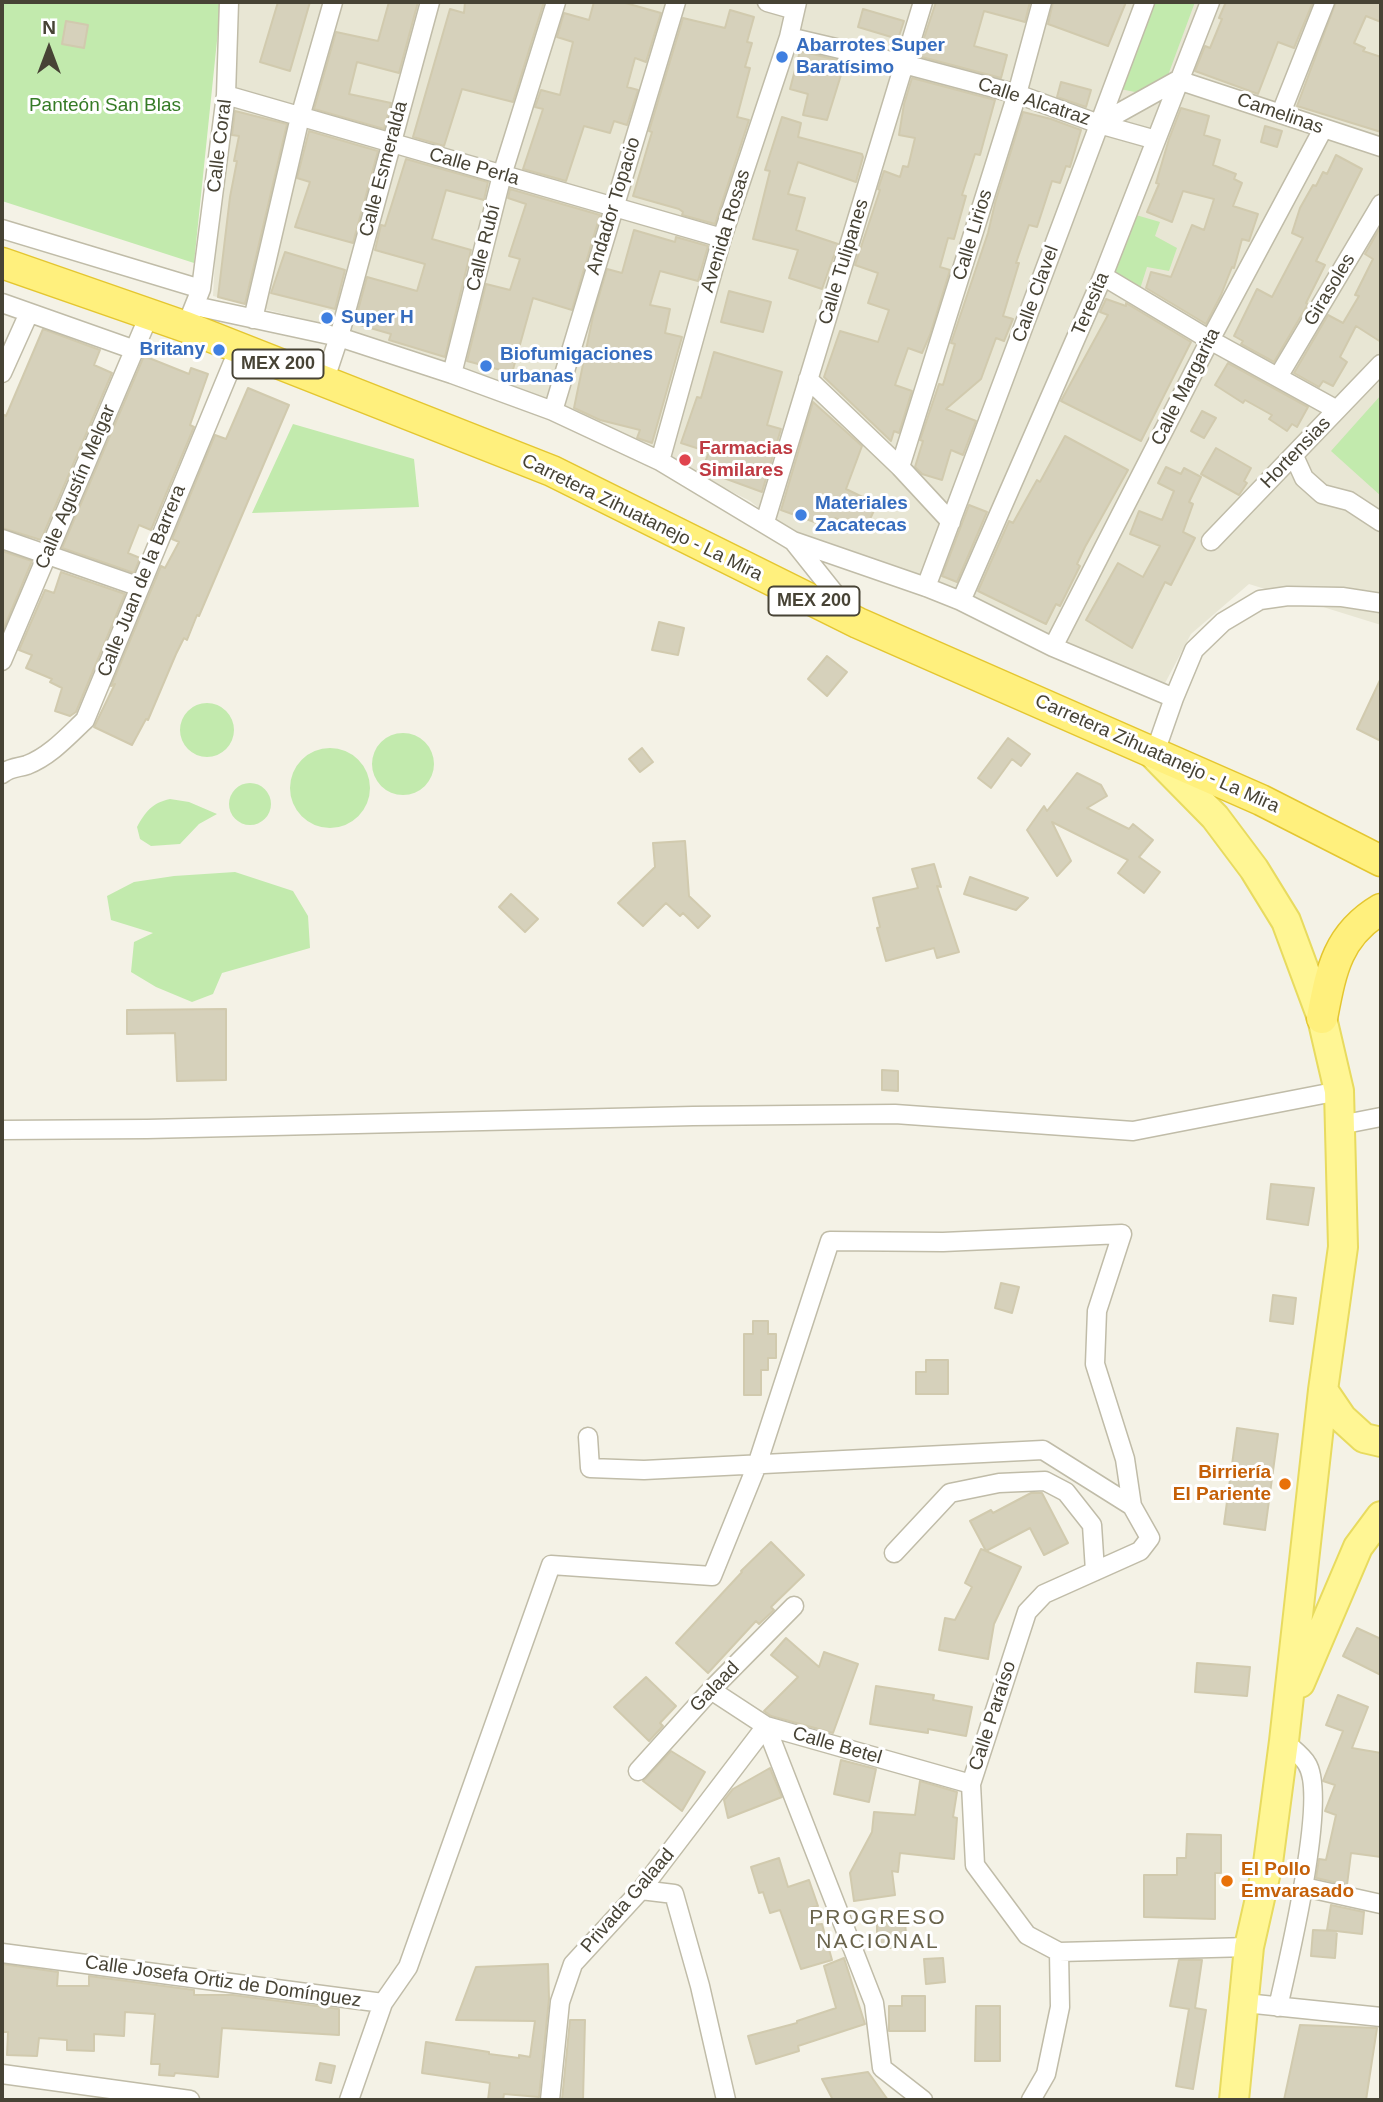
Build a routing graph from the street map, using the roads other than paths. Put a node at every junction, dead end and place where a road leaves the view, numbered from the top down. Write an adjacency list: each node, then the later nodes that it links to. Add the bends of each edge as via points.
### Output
1 (229, 2): 17 (street, Calle Coral)
2 (333, 2): 19 (street)
3 (430, 2): 23 (street, Calle Esmeralda)
4 (556, 2): 25 (street, Calle Rubí)
5 (676, 2): 27 (street, Andador Topacio)
6 (767, 2): 12 (street)
7 (923, 2): 14 (street, Calle Tulipanes)
8 (1042, 2): 16 (street, Calle Lirios)
9 (1145, 2): 20 (street, Calle Clavel)
10 (1210, 2): 15 (street, Teresita)
11 (1325, 2): 18 (street)
12 (796, 6): 13 (street, Avenida Rosas)
13 (789, 37): 14 (street, Calle Alcatraz); 29 (street, Avenida Rosas)
14 (904, 64): 16 (street, Calle Alcatraz); 45 (street, Calle Tulipanes)
15 (1178, 80): 18 (street, Camelinas); 20 (street); 22 (street, Teresita)
16 (1017, 94): 20 (street, Calle Alcatraz); 51 (street, Calle Lirios)
17 (226, 95): 19 (street, Calle Perla); 33 (street, Calle Coral)
18 (1281, 113): 21 (street, Camelinas)
19 (300, 117): 23 (street, Calle Perla); 36 (street)
20 (1099, 124): 22 (street, Calle Alcatraz); 53 (street, Calle Clavel)
21 (1323, 129): 24 (street, Camelinas); 38 (street, Calle Margarita)
22 (1156, 140): 31 (street, Teresita)
23 (391, 143): 25 (street, Calle Perla); 37 (street, Calle Esmeralda)
24 (1381, 147)
25 (502, 175): 27 (street, Calle Perla); 43 (street, Calle Rubí)
26 (1381, 204): 44 (street, Girasoles)
27 (613, 207): 29 (street, Calle Perla); 48 (street, Andador Topacio)
28 (2, 229): 33 (street)
29 (722, 238): 50 (street, Avenida Rosas)
30 (2, 263): 35 (highway, Carretera Zihuatanejo - La Mira / MEX 200)
31 (1103, 276): 38 (street); 61 (street, Teresita)
32 (2, 303): 34 (street)
33 (194, 307): 35 (highway, Carretera Zihuatanejo - La Mira / MEX 200); 36 (street); 39 (highway, Carretera Zihuatanejo - La Mira / MEX 200)
34 (29, 313): 40 (street); 42 (street)
35 (150, 313): 40 (street, Calle Agustín Melgar)
36 (253, 319): 37 (street)
37 (339, 337): 43 (street); 46 (street, Calle Esmeralda)
38 (1210, 340): 44 (street); 64 (street, Calle Margarita)
39 (239, 348): 46 (highway, Carretera Zihuatanejo - La Mira / MEX 200); 59 (street, Calle Juan de la Barrera)
40 (135, 350): 58 (street, Calle Agustín Melgar)
41 (1381, 364): 47 (street, Hortensias)
42 (2, 373)
43 (452, 374): 48 (street)
44 (1278, 377): 47 (street)
45 (808, 379): 51 (street); 52 (street, Calle Tulipanes)
46 (324, 382): 63 (highway, Carretera Zihuatanejo - La Mira / MEX 200, via 552,471)
47 (1338, 410): 49 (street, Hortensias)
48 (553, 411): 50 (street)
49 (1294, 456): 54 (street, via 1304,478 1322,494 1349,501); 57 (street, Hortensias)
50 (660, 461): 52 (street)
51 (900, 467): 53 (street)
52 (765, 522): 56 (street)
53 (951, 522): 60 (street, Calle Clavel)
54 (1381, 522)
55 (2, 539): 58 (street)
56 (793, 541): 60 (street); 63 (street)
57 (1211, 541)
58 (47, 555): 59 (street); 65 (street, Calle Agustín Melgar)
59 (140, 587): 68 (street, Calle Juan de la Barrera, via 85,720 56,748)
60 (926, 587): 61 (street)
61 (961, 601): 64 (street)
62 (1381, 603): 66 (street, via 1342,597 1260,600 1223,622 1194,650)
63 (858, 623): 67 (highway, Carretera Zihuatanejo - La Mira / MEX 200)
64 (1053, 647): 66 (street)
65 (2, 661)
66 (1174, 698): 67 (street)
67 (1154, 755): 69 (highway, Carretera Zihuatanejo - La Mira / MEX 200, via 1261,800); 71 (main road, via 1215,817 1254,869 1286,921)
68 (2, 774)
69 (1381, 860)
70 (1381, 909): 71 (highway, via 1357,925 1336,957)
71 (1322, 1018): 72 (main road)
72 (1339, 1091): 74 (main road); 75 (street, via 1133,1131 895,1114)
73 (1381, 1117): 74 (street)
74 (1340, 1125): 76 (main road, via 1343,1247)
75 (2, 1130)
76 (1323, 1390): 78 (main road, via 1342,1418 1364,1438); 86 (main road)
77 (588, 1437): 79 (street, via 590,1468)
78 (1381, 1442)
79 (757, 1465): 80 (street, via 1043,1450); 80 (street, via 831,1241 943,1242 1122,1234 1097,1311 1094,1364 1125,1459); 97 (street, via 712,1576 551,1565 408,1967)
80 (1132, 1506): 83 (street, Calle Paraíso, via 1150,1538 1140,1551)
81 (1381, 1517): 86 (main road, via 1358,1547)
82 (894, 1553): 83 (street, via 950,1493 999,1483 1045,1481 1066,1492 1092,1525)
83 (1095, 1571): 90 (street, Calle Paraíso, via 1044,1594 1027,1612)
84 (794, 1606): 85 (street, Galaad)
85 (711, 1690): 87 (street, Calle Betel); 89 (street, Galaad)
86 (1288, 1712): 88 (main road)
87 (766, 1726): 90 (street, Calle Betel); 92 (street, Privada Galaad); 106 (street, via 874,2003 882,2068)
88 (1284, 1741): 91 (street, via 1308,1764 1315,1789); 94 (main road, via 1268,1863)
89 (638, 1771)
90 (971, 1784): 95 (street, Calle Paraíso, via 975,1865 1027,1935)
91 (1304, 1887): 93 (street); 99 (street)
92 (641, 1890): 104 (street, Privada Galaad, via 573,1964 559,2002); 105 (street, via 674,1894)
93 (1381, 1904)
94 (1249, 1947): 95 (street, Calle Paraíso); 98 (main road)
95 (1059, 1952): 107 (street, via 1060,2007 1046,2074)
96 (2, 1953): 97 (street, Calle Josefa Ortiz de Domínguez)
97 (383, 2003): 103 (street, Calle Josefa Ortiz de Domínguez)
98 (1245, 2003): 99 (street); 108 (main road)
99 (1278, 2007): 100 (street)
100 (1381, 2017)
101 (2, 2074): 102 (street)
102 (190, 2100)
103 (349, 2100)
104 (550, 2100)
105 (726, 2100)
106 (923, 2100)
107 (1031, 2100)
108 (1234, 2100)

